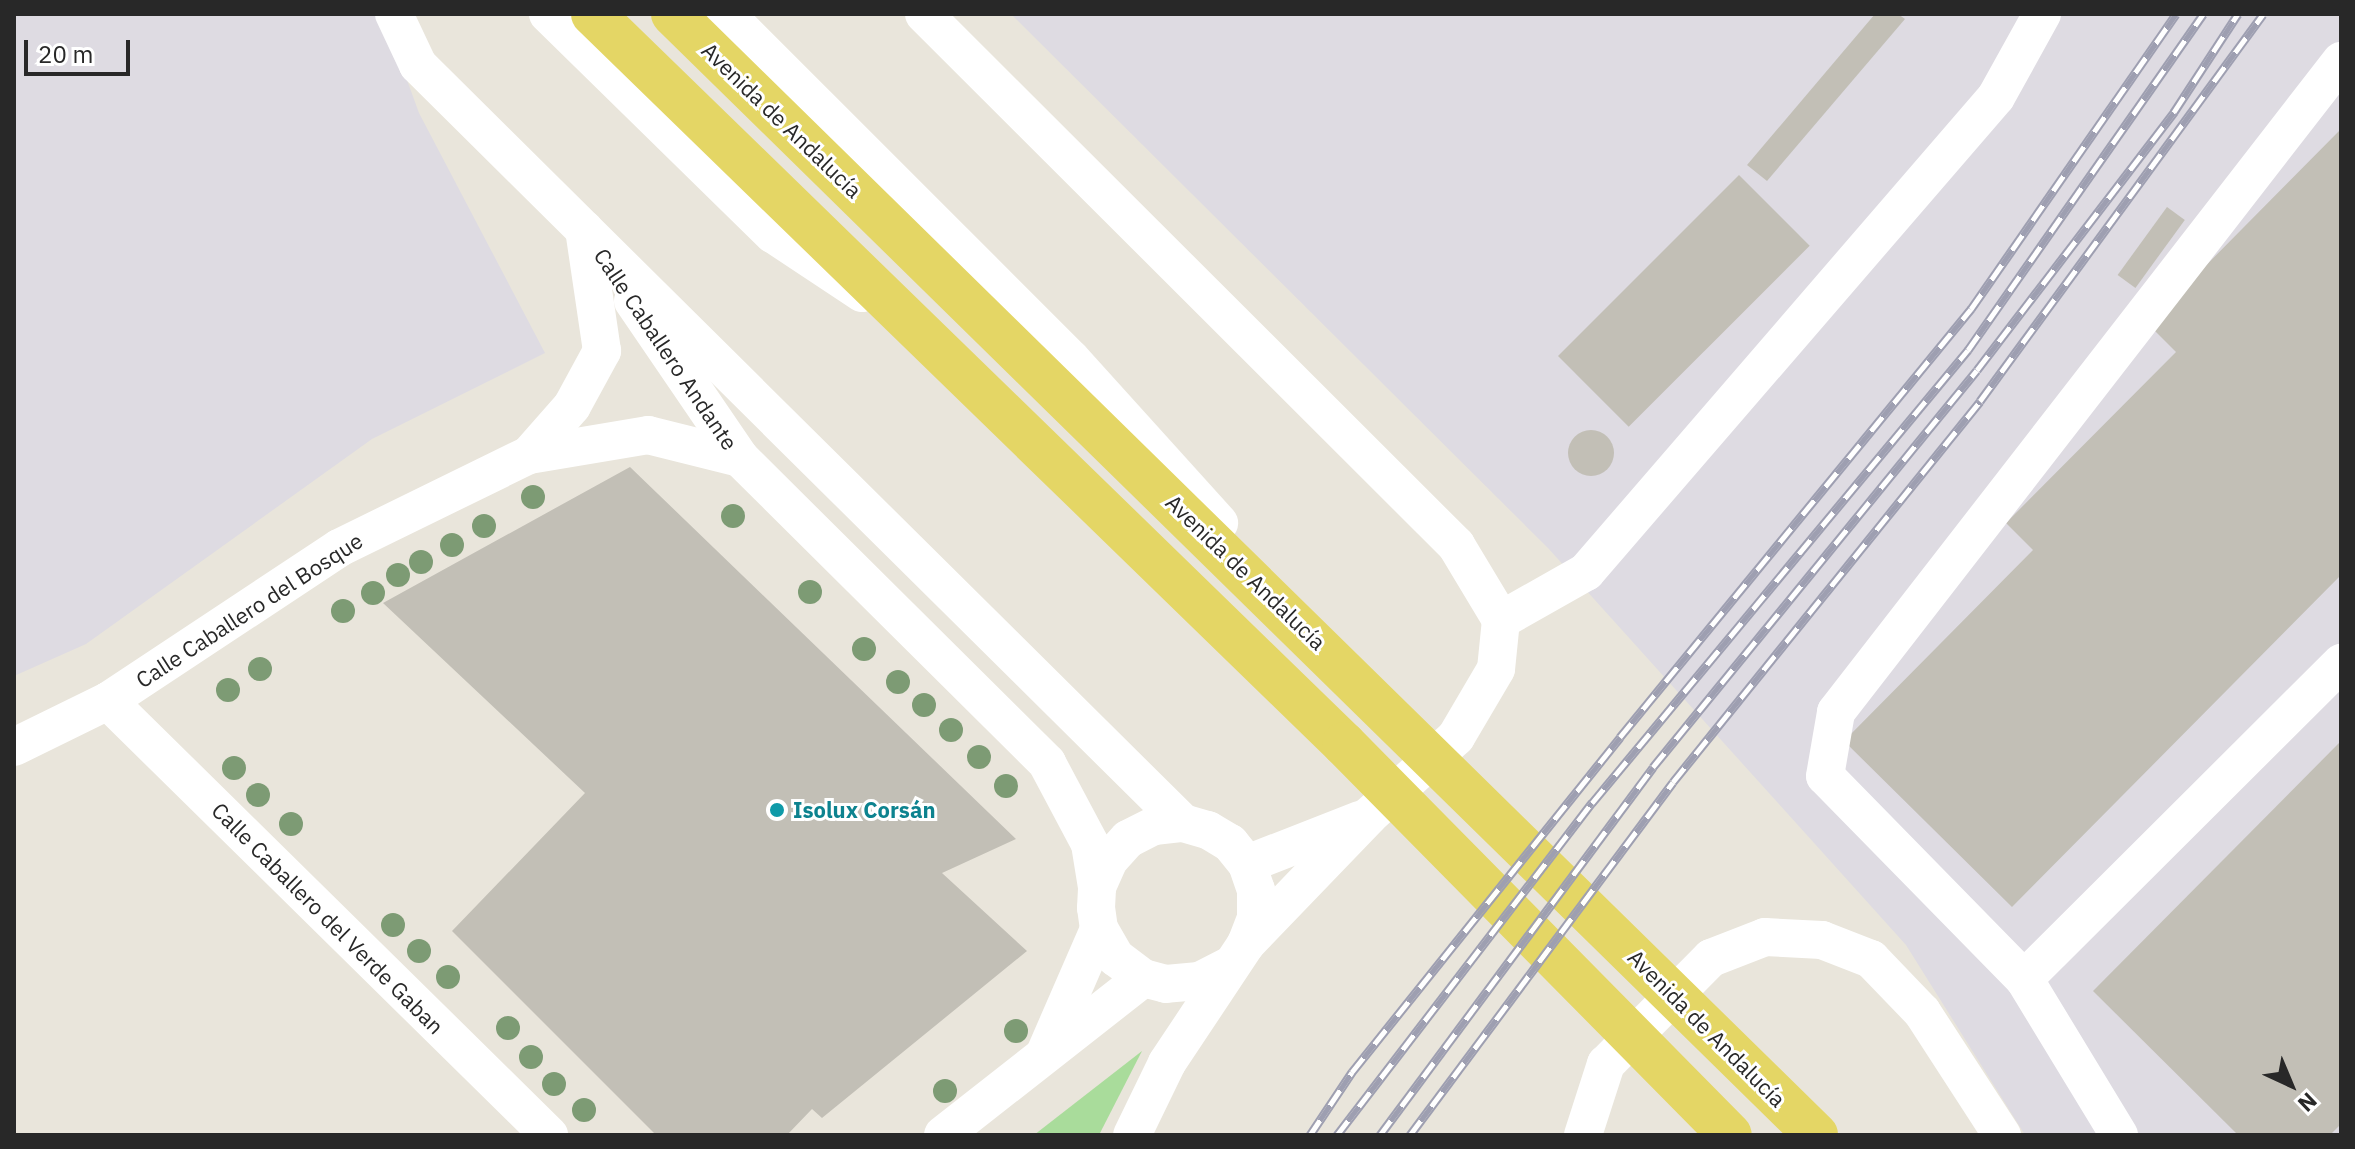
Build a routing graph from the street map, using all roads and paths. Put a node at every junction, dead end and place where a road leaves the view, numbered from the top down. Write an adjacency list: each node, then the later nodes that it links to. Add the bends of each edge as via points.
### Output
1 (548, 14): 10 (street, via 773,234)
2 (593, 14): 10 (main road)
3 (673, 14): 16 (main road, Avenida de Andalucía)
4 (726, 14): 16 (street, via 1071,359)
5 (924, 14): 13 (street, via 1456,545)
6 (2042, 14): 13 (street, via 1996,97 1586,572)
7 (396, 17): 9 (street, via 418,65)
8 (2341, 61): 24 (street, via 1836,712 1825,776)
9 (584, 229): 11 (street, Calle Caballero del Bosque, via 602,351 572,406); 12 (street, Calle Caballero Andante); 19 (street, Calle Caballero Andante)
10 (920, 332): 33 (main road, via 1344,744)
11 (529, 455): 12 (street, Calle Caballero del Bosque, via 648,435); 15 (street, Calle Caballero del Bosque, via 339,548)
12 (740, 458): 21 (street, Calle Caballero Andante, via 1047,763 1090,844)
13 (1501, 620): 18 (street, via 1496,669 1456,737)
14 (2341, 663): 24 (street)
15 (108, 701): 17 (street, Calle Caballero del Bosque); 29 (street, Calle Caballero del Verde Gaban)
16 (1381, 703): 28 (main road, Avenida de Andalucía)
17 (14, 747)
18 (1369, 816): 20 (street); 23 (street)
19 (1183, 823): 20 (street, via 1230,843); 21 (street, via 1154,826 1128,839 1109,860)
20 (1247, 864): 23 (street, via 1256,890 1256,918)
21 (1097, 887): 22 (street)
22 (1099, 929): 25 (street, via 1116,958); 26 (street)
23 (1238, 955): 25 (street, via 1199,981); 27 (street)
24 (2024, 979): 35 (street)
25 (1154, 981): 26 (street); 27 (street)
26 (1045, 1053): 30 (street)
27 (1167, 1063): 31 (street)
28 (1809, 1128)
29 (549, 1135)
30 (943, 1135)
31 (1132, 1135)
32 (1583, 1135): 34 (street, via 1606,1064 1711,958 1765,937 1822,940 1871,959 1922,1012)
33 (1730, 1135)
34 (2002, 1135)
35 (2119, 1135)

